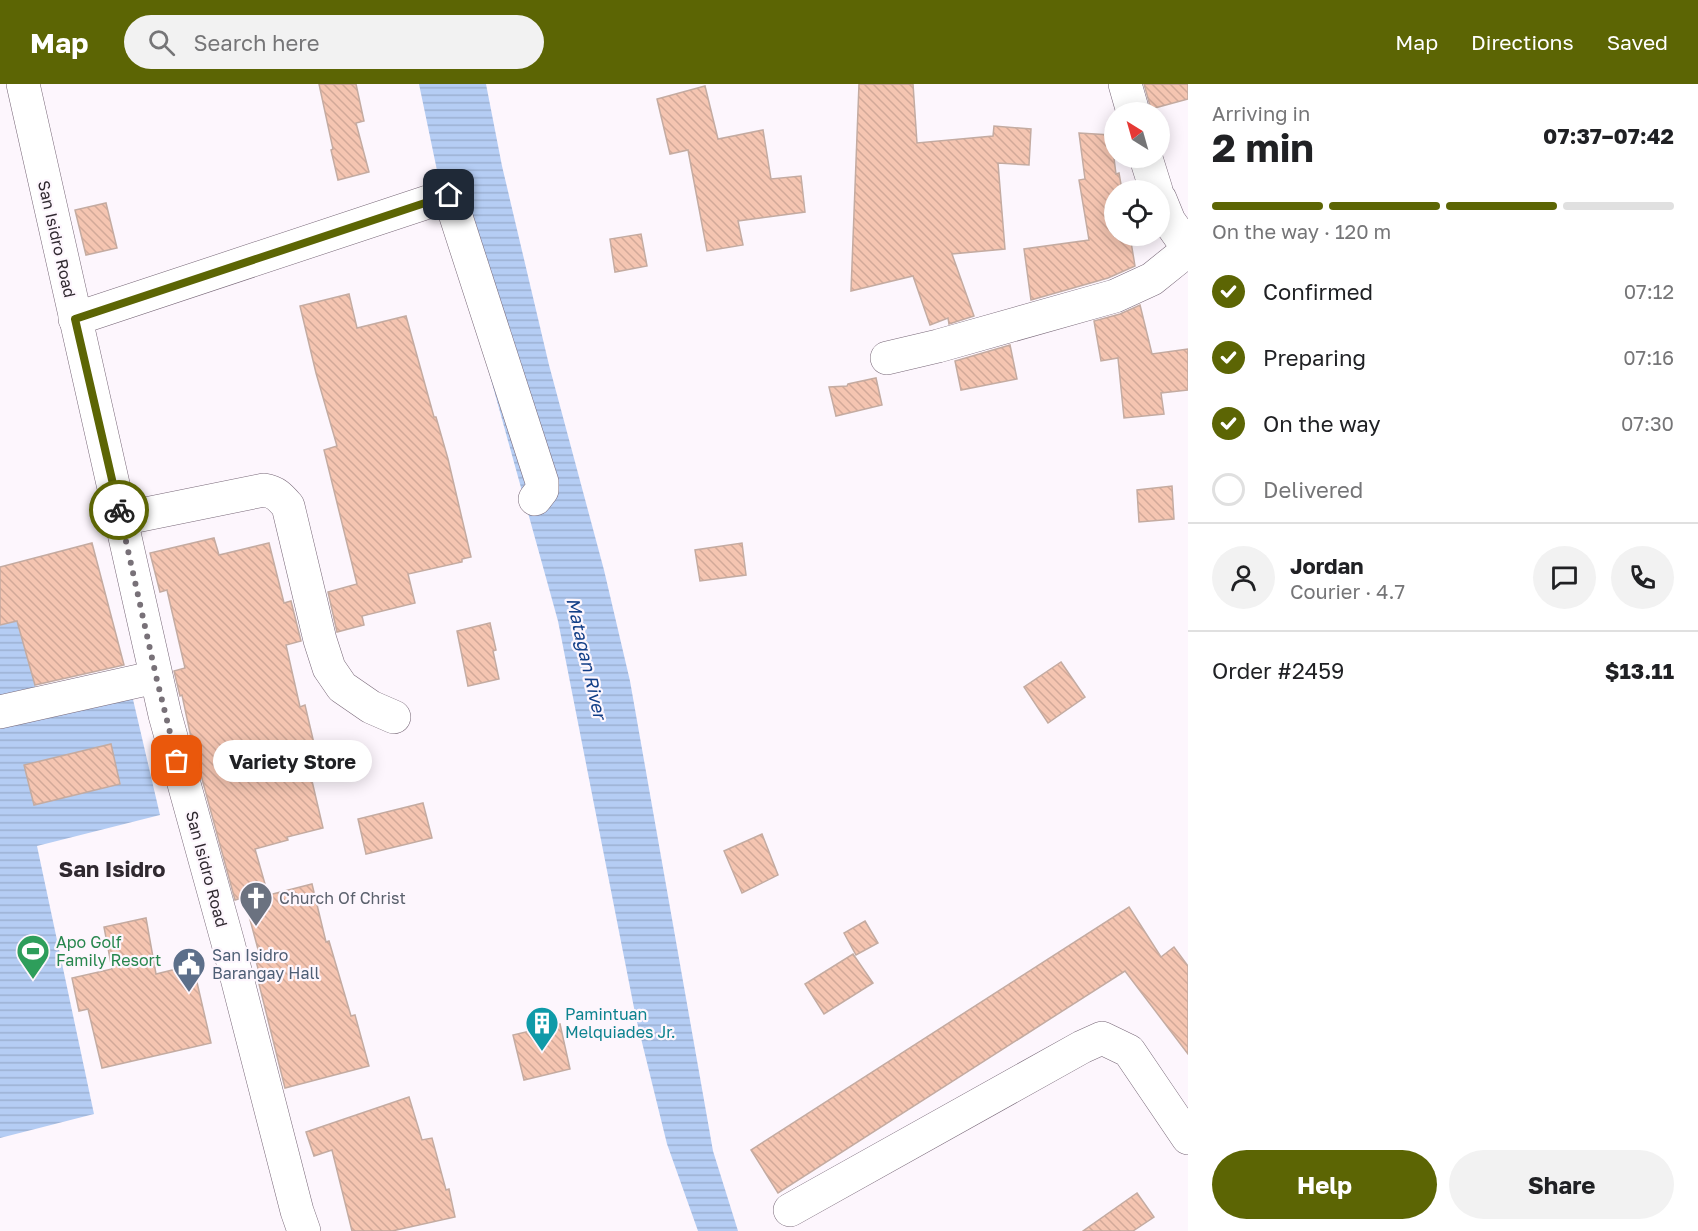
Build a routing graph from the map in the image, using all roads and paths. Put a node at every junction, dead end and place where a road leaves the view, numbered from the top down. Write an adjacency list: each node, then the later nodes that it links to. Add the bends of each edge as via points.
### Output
1 (23, 84): 6 (street, San Isidro Road)
2 (1125, 84): 3 (street)
3 (1130, 102)
4 (1170, 224): 5 (street)
5 (1188, 249): 7 (street, via 1152,279 1115,296)
6 (75, 319): 8 (street, via 449,195 542,482 542,490); 9 (street, San Isidro Road)
7 (887, 358)
8 (535, 499)
9 (121, 519): 10 (street, San Isidro Road); 12 (street, via 274,491 288,506 329,668 342,687)
10 (156, 676): 11 (street); 15 (street, San Isidro Road)
11 (0, 712)
12 (394, 717)
13 (1188, 1138): 14 (street, via 1129,1052 1102,1038)
14 (790, 1210)
15 (304, 1231)

